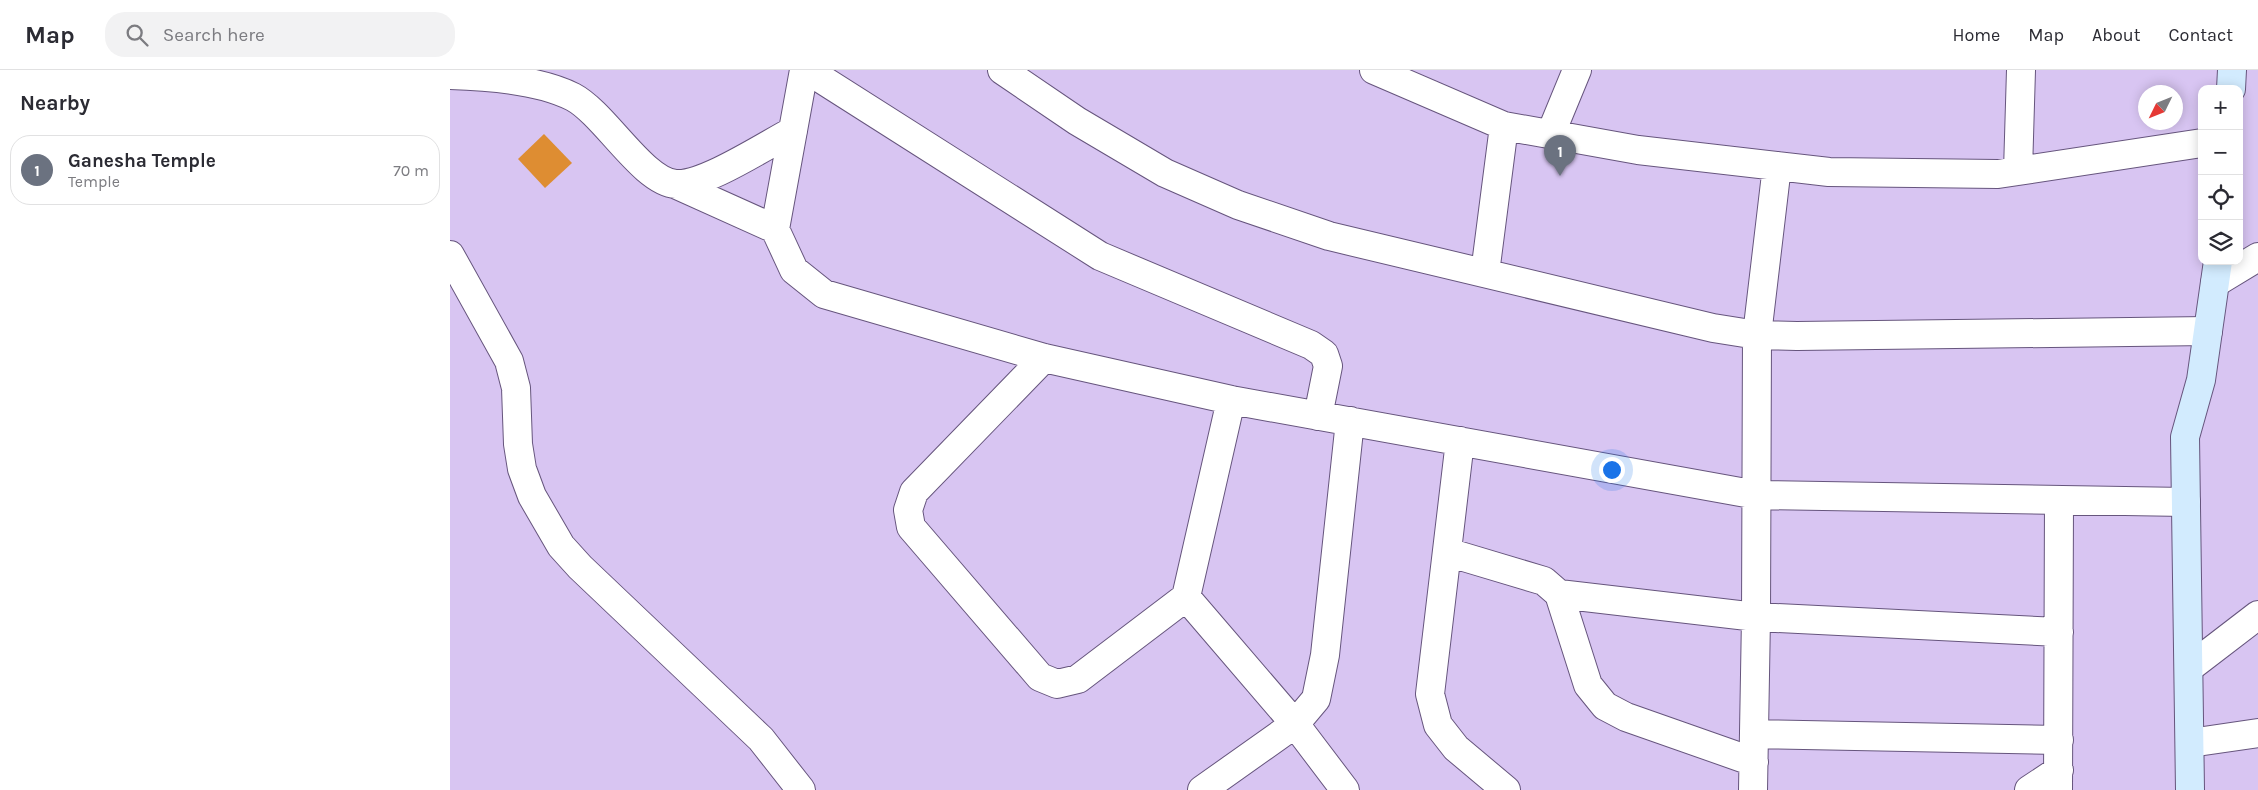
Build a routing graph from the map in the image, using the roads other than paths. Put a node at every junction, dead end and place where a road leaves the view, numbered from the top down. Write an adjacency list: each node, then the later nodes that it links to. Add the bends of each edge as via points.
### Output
1 (562, 70): 11 (street)
2 (804, 70): 13 (street)
3 (816, 70): 28 (street, via 823,80 1100,256 1311,344 1324,354 1328,366)
4 (1002, 70): 23 (street, via 1076,120 1165,173 1238,205 1330,236)
5 (1374, 70): 12 (street)
6 (1576, 70): 14 (street)
7 (2021, 70): 17 (street)
8 (2232, 70): 10 (street)
9 (450, 74): 11 (street, via 536,85)
10 (2231, 85)
11 (573, 97): 18 (street, via 601,120 651,174)
12 (1504, 126): 14 (street); 23 (street)
13 (793, 131): 18 (street, via 702,179); 19 (street)
14 (1551, 133): 16 (street, via 1638,150)
15 (2198, 144): 17 (street)
16 (1777, 166): 17 (street, via 1829,172 1998,174); 25 (street)
17 (2018, 171)
18 (676, 184): 19 (street)
19 (775, 229): 26 (street, via 794,270 824,294)
20 (450, 255): 48 (street, via 509,361 516,388 522,469 532,496 561,546 762,739)
21 (2258, 256): 22 (street)
22 (2217, 272): 24 (street)
23 (1485, 273): 25 (street, via 1713,328)
24 (2208, 331): 25 (street); 33 (street, via 2201,380 2185,437)
25 (1757, 335): 31 (street)
26 (1044, 358): 27 (street); 36 (street, via 914,492 908,510 911,527 1040,677 1057,684 1078,679)
27 (1231, 400): 28 (street); 36 (street)
28 (1318, 416): 29 (street)
29 (1350, 421): 30 (street); 41 (street, via 1325,655 1316,699)
30 (1460, 441): 31 (street); 34 (street)
31 (1757, 495): 32 (street); 38 (street)
32 (2059, 501): 33 (street); 39 (street)
33 (2186, 502): 40 (street)
34 (1447, 552): 35 (street, via 1544,581); 51 (street, via 1430,694 1438,724 1456,748)
35 (1559, 594): 38 (street); 46 (street, via 1588,685 1605,706 1626,717)
36 (1186, 597): 41 (street)
37 (2258, 615): 40 (street)
38 (1756, 617): 39 (street); 43 (street)
39 (2059, 632): 44 (street)
40 (2189, 668): 45 (street)
41 (1295, 724): 49 (street); 50 (street)
42 (2258, 733): 45 (street)
43 (1755, 734): 44 (street); 46 (street)
44 (2059, 740): 47 (street)
45 (2190, 742): 54 (street)
46 (1754, 762): 52 (street)
47 (2058, 780): 53 (street)
48 (801, 790)
49 (1202, 790)
50 (1345, 790)
51 (1506, 790)
52 (1753, 790)
53 (2029, 790)
54 (2190, 790)

